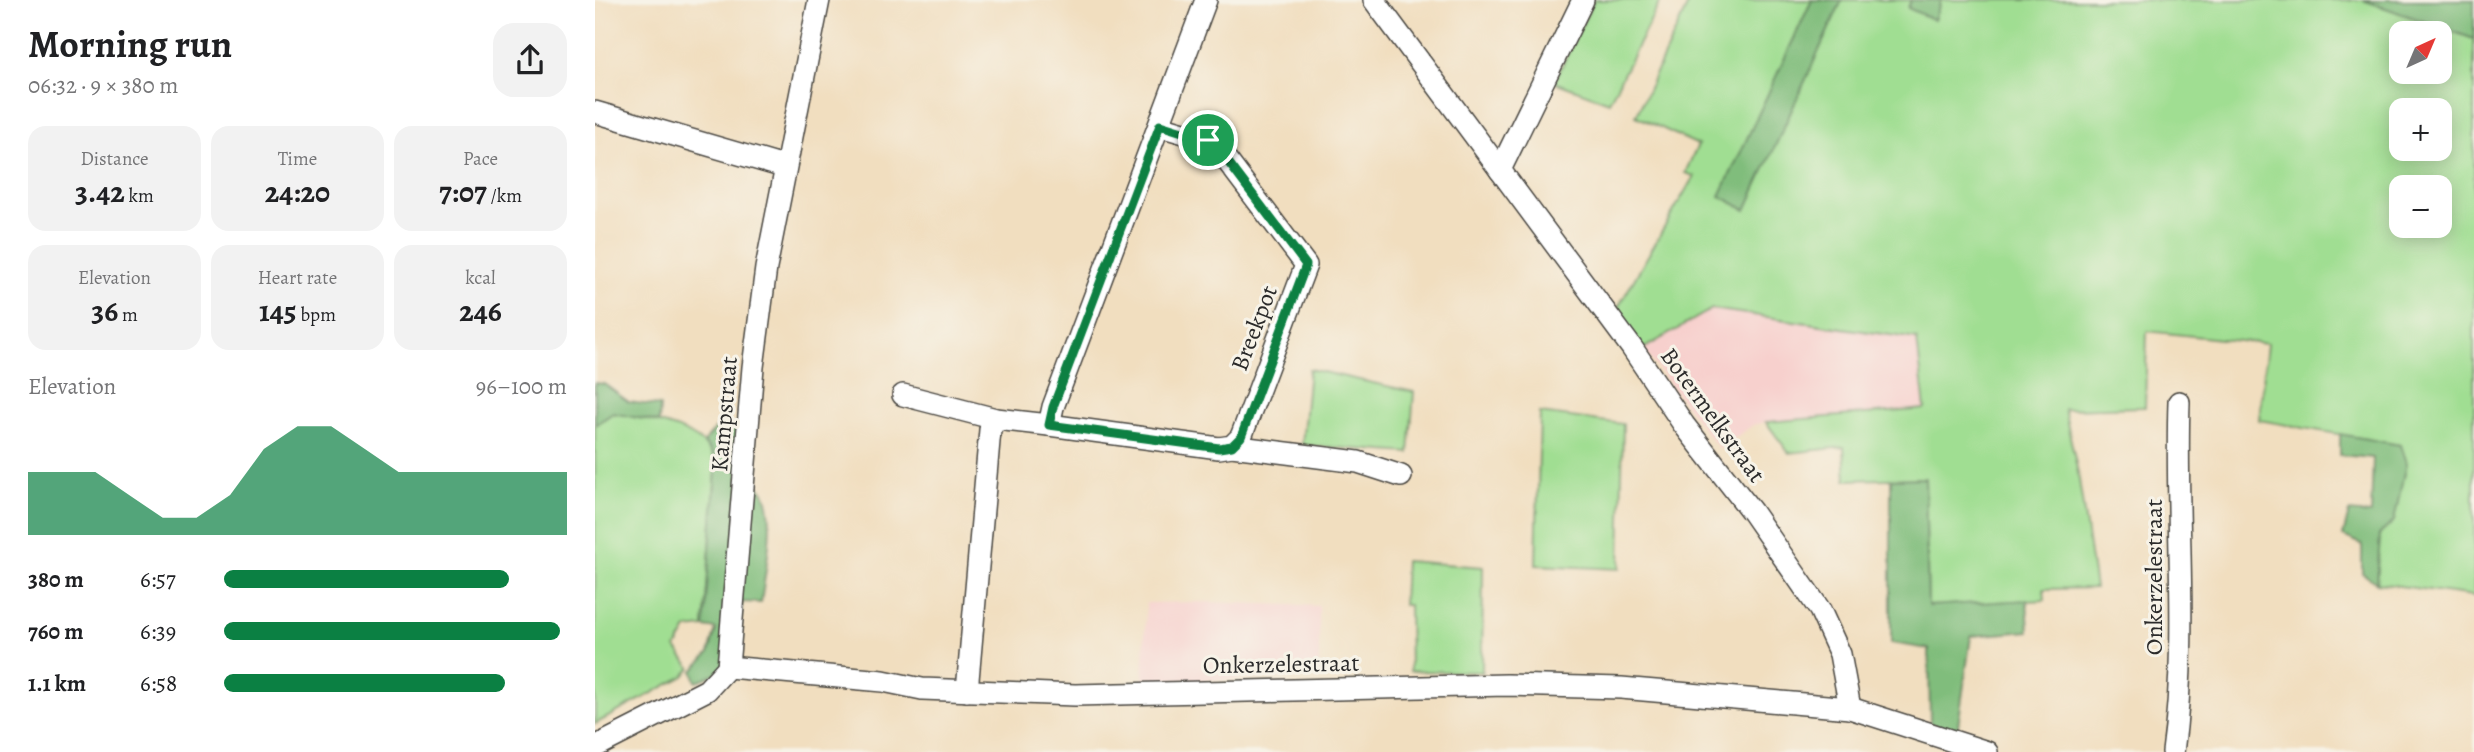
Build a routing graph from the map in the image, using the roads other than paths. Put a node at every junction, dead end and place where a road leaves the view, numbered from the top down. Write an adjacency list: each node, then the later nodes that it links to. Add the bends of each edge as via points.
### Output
1 (819, 0): 7 (street, Kampstraat)
2 (1206, 0): 6 (street)
3 (1374, 0): 8 (street, Botermelkstraat)
4 (1583, 0): 8 (street)
5 (595, 112): 7 (street)
6 (1160, 125): 12 (street); 13 (street, Breekpot, via 1208,140 1219,150 1306,265 1241,437)
7 (784, 167): 15 (street, Kampstraat, via 753,367)
8 (1500, 170): 17 (street, Botermelkstraat, via 1825,617 1840,654)
9 (903, 395): 11 (street)
10 (2179, 402): 20 (street, Onkerzelestraat, via 2181,652)
11 (996, 419): 12 (street); 16 (street, via 990,430)
12 (1049, 425): 13 (street)
13 (1232, 446): 14 (street, via 1358,462)
14 (1401, 476)
15 (728, 667): 16 (street, Onkerzelestraat); 18 (street, via 707,690)
16 (967, 691): 17 (street, Onkerzelestraat, via 1075,695 1552,685)
17 (1850, 708): 19 (street, Onkerzelestraat)
18 (595, 747)
19 (1987, 752)
20 (2173, 752)

